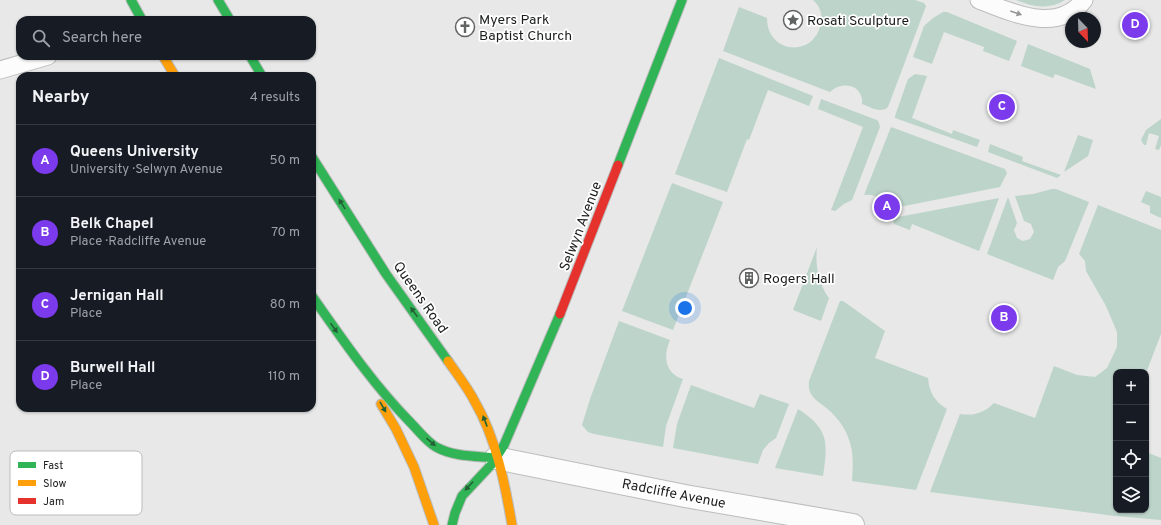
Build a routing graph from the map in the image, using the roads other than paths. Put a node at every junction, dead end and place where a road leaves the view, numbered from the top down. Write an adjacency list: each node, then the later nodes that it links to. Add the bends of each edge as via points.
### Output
1 (131, 0): 6 (street)
2 (218, 0): 7 (street)
3 (682, 0): 17 (street, Selwyn Avenue, via 539,367)
4 (979, 0): 5 (lane, one-way to 5, via 1020,15 1045,19 1070,12)
5 (1084, 0)
6 (138, 16)
7 (228, 16)
8 (34, 60): 11 (lane)
9 (165, 60): 12 (street)
10 (252, 60): 13 (street)
11 (0, 70)
12 (173, 72)
13 (260, 72)
14 (316, 163): 17 (street, Queens Road, one-way to 14, via 488,428 475,401 386,274)
15 (316, 302): 16 (street, one-way to 16)
16 (366, 372): 17 (street, one-way to 17, via 403,416 437,447 452,453); 18 (street, one-way to 18, via 414,466)
17 (496, 458): 19 (street, one-way to 19, via 459,499); 20 (street, Queens Road, via 506,490); 21 (street, Radcliffe Avenue)
18 (434, 525)
19 (452, 525)
20 (512, 525)
21 (853, 525)

